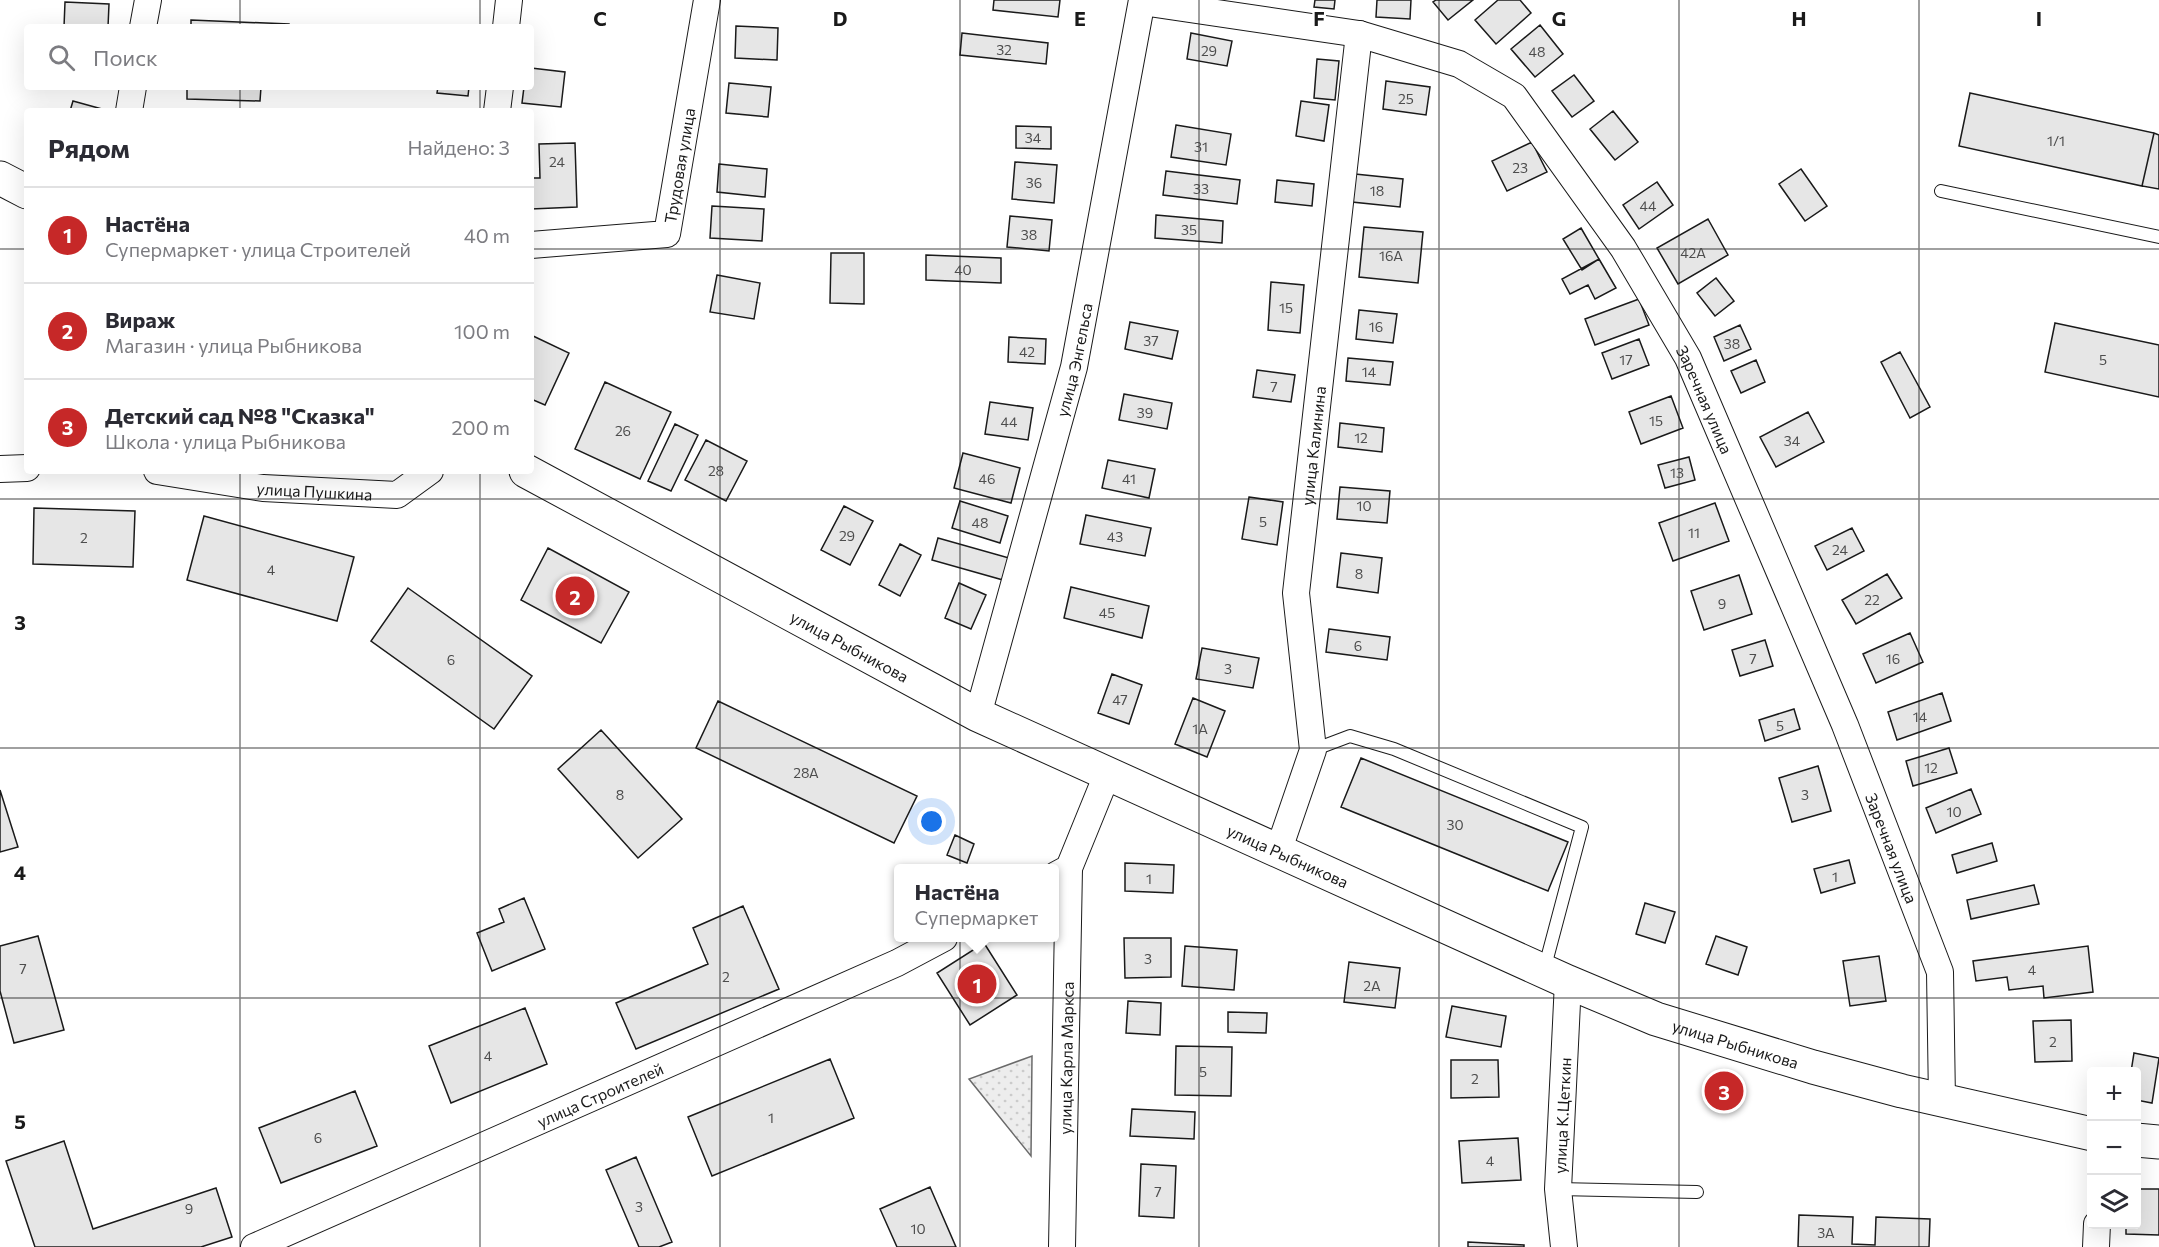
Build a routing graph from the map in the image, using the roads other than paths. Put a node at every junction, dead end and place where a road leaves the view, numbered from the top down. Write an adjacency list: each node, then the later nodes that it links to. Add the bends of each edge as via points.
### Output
1 (148, 0): 5 (street)
2 (509, 0): 6 (street)
3 (707, 0): 16 (street, Трудовая улица, via 667,234)
4 (1142, 1): 7 (street, Заречная улица); 22 (street, улица Энгельса, via 1074,367)
5 (144, 24)
6 (506, 24)
7 (1359, 34): 23 (street, улица Калинина, via 1296,593); 29 (street, Заречная улица, via 1459,64 1514,96 1623,249 1688,358 1845,725 1940,972)
8 (132, 90): 10 (street)
9 (500, 90): 11 (street)
10 (130, 108)
11 (497, 108)
12 (0, 178): 13 (street)
13 (24, 190)
14 (1941, 191): 15 (lane)
15 (2159, 237)
16 (534, 244)
17 (24, 468): 18 (street)
18 (0, 469)
19 (176, 474): 20 (street, улица Пушкина, via 262,488 397,495)
20 (426, 474)
21 (532, 474): 22 (street, улица Рыбникова)
22 (978, 715): 24 (street, улица Рыбникова)
23 (1313, 750): 25 (street, улица Калинина); 28 (lane, via 1350,736 1394,749 1582,827)
24 (1109, 775): 25 (street, улица Рыбникова); 26 (street)
25 (1278, 852): 28 (street, улица Рыбникова)
26 (1062, 872): 37 (street, улица Карла Маркса)
27 (936, 942): 36 (street, улица Строителей, via 897,963)
28 (1556, 977): 29 (street, улица Рыбникова, via 1656,1019 1813,1067); 33 (street, улица К.Цеткин)
29 (1942, 1100): 30 (street, улица Рыбникова)
30 (2087, 1133)
31 (2141, 1140): 32 (street)
32 (2159, 1142)
33 (1558, 1189): 34 (lane); 38 (street, улица К.Цеткин)
34 (1697, 1192)
35 (2097, 1229): 39 (street)
36 (254, 1247)
37 (1062, 1247)
38 (1564, 1247)
39 (2096, 1247)

